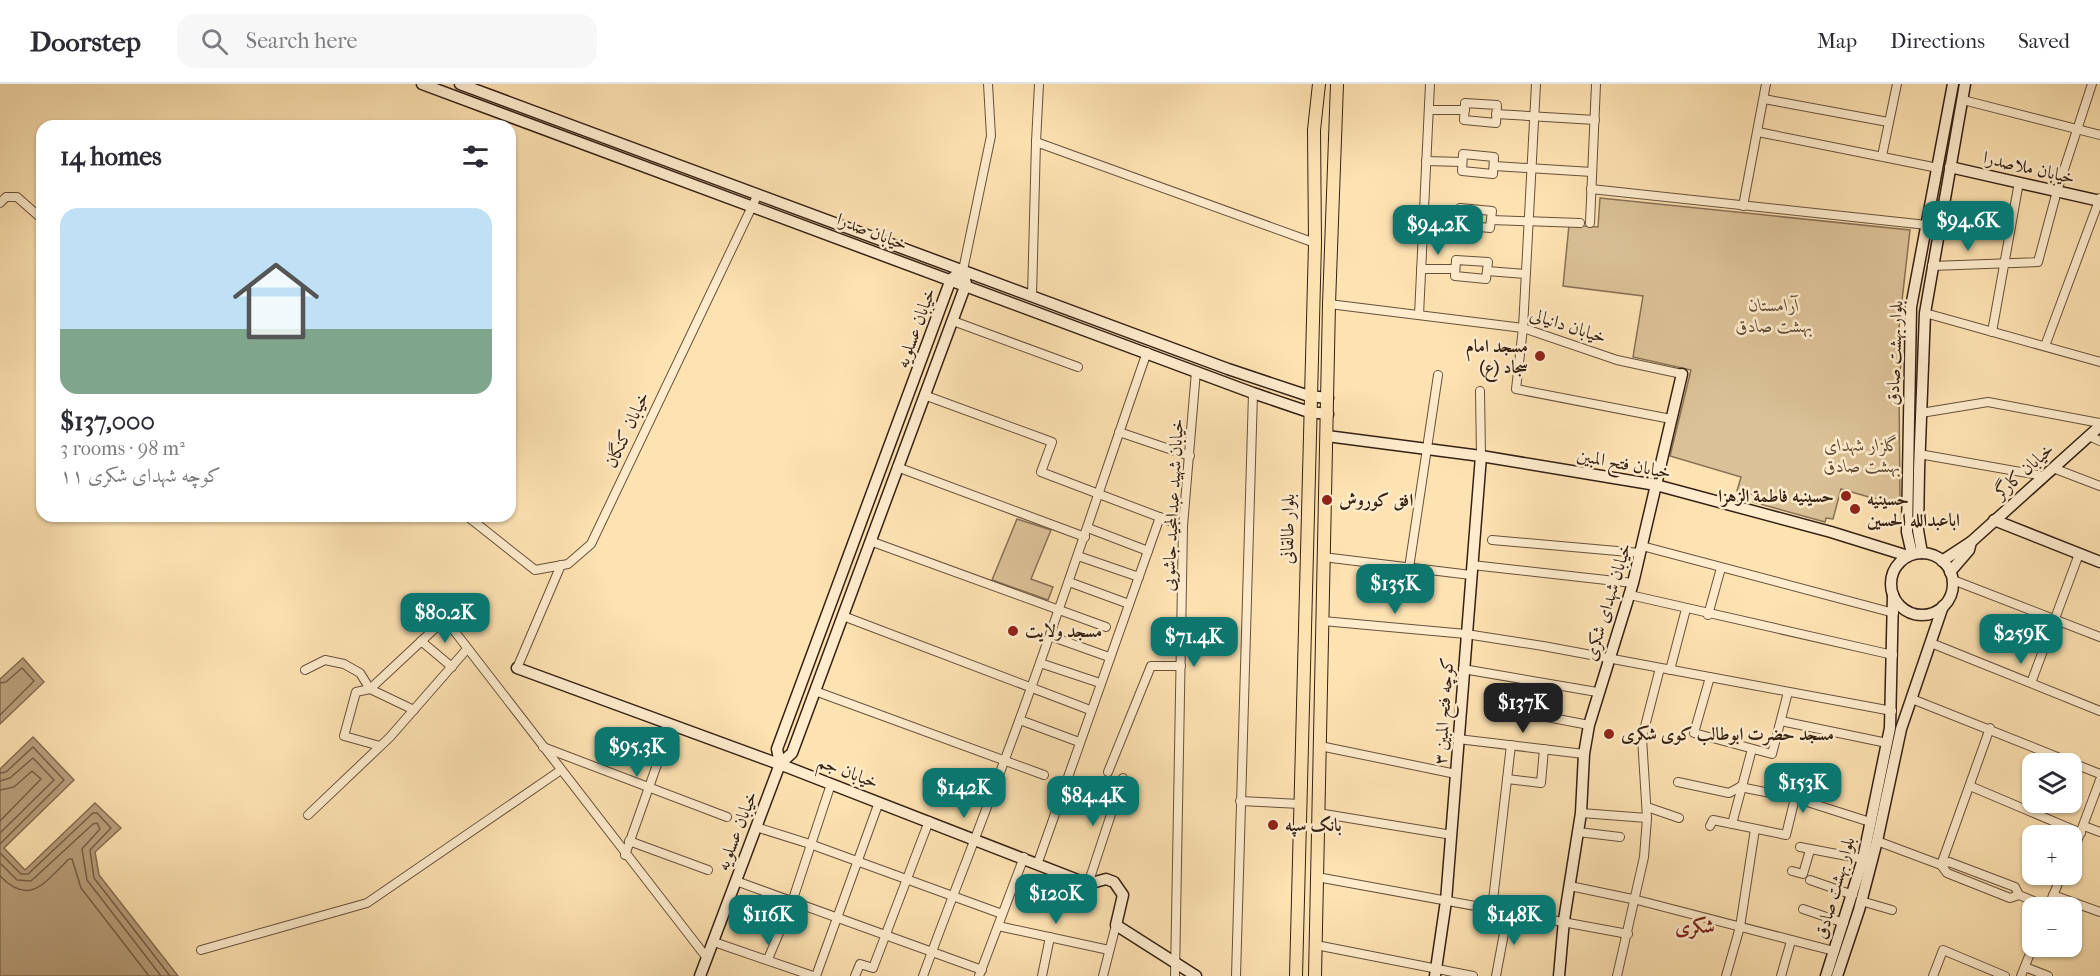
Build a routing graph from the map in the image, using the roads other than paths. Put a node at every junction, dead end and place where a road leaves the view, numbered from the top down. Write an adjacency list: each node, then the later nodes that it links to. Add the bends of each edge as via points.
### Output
1 (422, 84): 18 (street, خیابان صدرا)
2 (460, 84): 15 (street, خیابان صدرا)
3 (988, 84): 60 (street, via 991,136)
4 (1039, 84): 30 (street)
5 (1319, 84): 55 (main road, بلوار طالقانی, via 1314,130)
6 (1337, 84): 66 (main road, بلوار طالقانی)
7 (1430, 84): 19 (street)
8 (1536, 84): 22 (street)
9 (1596, 84): 23 (street)
10 (1766, 84): 16 (street)
11 (1897, 84): 24 (street)
12 (1953, 84): 36 (street, بلوار بهشت صادق)
13 (1965, 84): 17 (street, بلوار بهشت صادق)
14 (2092, 84): 26 (street)
15 (474, 89): 18 (street); 25 (street, خیابان صدرا)
16 (1764, 99): 24 (street); 27 (street)
17 (1962, 99): 26 (street); 35 (street, بلوار بهشت صادق)
18 (470, 102): 29 (street, خیابان صدرا)
19 (1429, 110): 20 (street); 32 (street)
20 (1465, 111): 21 (street, via 1465,103 1497,105); 21 (street, via 1464,120 1496,123)
21 (1496, 114): 22 (street)
22 (1534, 116): 23 (street); 37 (street)
23 (1594, 120): 38 (street)
24 (1888, 122): 31 (street)
25 (580, 128): 29 (street); 42 (street, خیابان صدرا)
26 (2077, 129): 28 (street); 41 (street)
27 (1758, 132): 31 (street); 46 (street)
28 (2100, 135)
29 (575, 140): 45 (street, خیابان صدرا)
30 (1036, 142): 55 (street); 65 (street)
31 (1882, 156): 36 (street)
32 (1426, 161): 33 (street); 48 (street)
33 (1462, 162): 34 (street, via 1462,171 1493,174); 34 (street, via 1463,154 1494,157)
34 (1494, 166): 37 (street)
35 (1950, 167): 39 (street, خیابان ملاصدرا); 57 (street, بلوار بهشت صادق)
36 (1938, 168): 54 (street, بلوار بهشت صادق)
37 (1531, 169): 38 (street); 51 (street)
38 (1592, 172): 40 (street)
39 (2019, 182): 41 (street, خیابان ملاصدرا); 56 (street)
40 (1591, 189): 46 (street); 53 (street)
41 (2057, 191): 43 (street, خیابان ملاصدرا); 56 (street, via 2038,262)
42 (758, 194): 45 (street, خیابان کنگان); 60 (street, خیابان صدرا)
43 (2100, 199): 74 (street)
44 (0, 203): 47 (street, via 6,197 17,197)
45 (752, 205): 63 (street, خیابان صدرا); 124 (street, خیابان کنگان, via 591,544 568,564)
46 (1743, 206): 54 (street)
47 (36, 214)
48 (1423, 215): 49 (street); 59 (street)
49 (1459, 216): 50 (street, via 1459,225 1490,228); 50 (street, via 1460,208 1492,211)
50 (1491, 220): 51 (street)
51 (1528, 221): 52 (street); 62 (street)
52 (1580, 223)
53 (1590, 223)
54 (1927, 225): 118 (street, بلوار بهشت صادق, via 1911,308 1907,532)
55 (1315, 243): 86 (main road, بلوار طالقانی)
56 (2005, 263): 57 (street); 72 (street)
57 (1932, 266): 67 (street, بلوار بهشت صادق)
58 (1455, 268): 59 (street); 61 (street, via 1455,276 1486,279); 61 (street, via 1456,260 1488,262)
59 (1421, 269): 68 (street)
60 (963, 270): 63 (street, خیابان عسلویه); 64 (street, خیابان عسلویه); 65 (street, خیابان صدرا)
61 (1487, 271): 62 (street)
62 (1526, 274): 71 (street)
63 (951, 279): 64 (street, خیابان صدرا); 193 (street, خیابان عسلویه, via 777,749)
64 (966, 284): 69 (street, خیابان عسلویه); 73 (street, خیابان صدرا)
65 (1032, 296): 70 (street, خیابان صدرا)
66 (1329, 304): 68 (street, خیابان دانیالی); 87 (main road, بلوار طالقانی)
67 (1925, 313): 72 (street); 89 (street, بلوار بهشت صادق)
68 (1419, 315): 71 (street, خیابان دانیالی)
69 (953, 321): 77 (street); 85 (street, خیابان عسلویه)
70 (1111, 326): 73 (street); 78 (street, خیابان صدرا)
71 (1523, 328): 80 (street, خیابان دانیالی, via 1617,360); 91 (street, via 1516,389)
72 (1992, 332): 74 (street)
73 (1107, 337): 75 (street, خیابان صدرا)
74 (2044, 346): 76 (street)
75 (1147, 352): 79 (street, خیابان صدرا); 93 (street)
76 (2100, 362)
77 (1078, 367)
78 (1228, 369): 82 (street); 86 (street, خیابان صدرا)
79 (1196, 371): 82 (street, خیابان صدرا); 99 (street, خیابان شهید عبدالمجید جاشویی)
80 (1682, 374): 91 (street, خیابان دانیالی)
81 (1438, 375): 97 (street)
82 (1224, 381): 84 (street, خیابان صدرا)
83 (1480, 392): 100 (street)
84 (1253, 393): 88 (street, خیابان صدرا); 208 (street)
85 (924, 395): 101 (street, خیابان عسلویه); 106 (street, via 1052,442 1041,472)
86 (1309, 396): 87 (street, خیابان صدرا); 88 (main road, بلوار طالقانی)
87 (1328, 398): 90 (main road, بلوار طالقانی)
88 (1309, 412): 90 (street, خیابان صدرا); 142 (main road, بلوار طالقانی)
89 (1921, 413): 92 (street, via 1988,402); 98 (street, بلوار بهشت صادق)
90 (1328, 414): 94 (main road, بلوار طالقانی)
91 (1671, 419): 104 (street, خیابان دانیالی)
92 (2100, 424): 95 (street, خیابان کارگر)
93 (1119, 432): 99 (street); 106 (street)
94 (1328, 436): 97 (street, خیابان فتح المبین); 121 (main road, بلوار طالقانی)
95 (2089, 436): 96 (street); 102 (street, خیابان کارگر)
96 (2100, 441)
97 (1427, 448): 100 (street, خیابان فتح المبین); 125 (street)
98 (1919, 454): 103 (street); 118 (street, بلوار بهشت صادق)
99 (1190, 456): 110 (street, خیابان شهید عبدالمجید جاشویی)
100 (1481, 456): 104 (street, خیابان فتح المبین); 127 (street, کوچه فتح المبین ۳)
101 (897, 467): 112 (street); 114 (street, خیابان عسلویه)
102 (2053, 468): 103 (street, خیابان کارگر); 105 (street)
103 (2044, 476): 108 (street, خیابان کارگر)
104 (1656, 485): 116 (street, خیابان شهدای شکری); 118 (street, خیابان فتح المبین)
105 (2100, 486)
106 (1099, 494): 107 (street); 111 (street)
107 (1160, 518): 110 (street); 117 (street)
108 (1994, 520): 115 (street, خیابان کارگر); 119 (street)
109 (474, 522): 124 (street, خیابان کنگان, via 535,570)
110 (1183, 526): 155 (street, خیابان شهید عبدالمجید جاشویی)
111 (1088, 528): 112 (street); 117 (street)
112 (1085, 537): 120 (street)
113 (1492, 540): 116 (street)
114 (870, 541): 137 (street); 140 (street, خیابان عسلویه)
115 (1971, 542): 122 (street, خیابان کارگر); 128 (street, خیابان کارگر)
116 (1641, 549): 126 (street); 131 (street, خیابان شهدای شکری)
117 (1148, 551): 129 (street)
118 (1914, 554): 122 (street, via 1931,554); 133 (street, via 1896,566 1892,575)
119 (2079, 554): 123 (street); 141 (street)
120 (1078, 556): 129 (street); 130 (street)
121 (1323, 557): 125 (street); 143 (main road, بلوار طالقانی)
122 (1942, 561): 128 (street)
123 (2100, 562)
124 (561, 565): 157 (street)
125 (1409, 568): 127 (street)
126 (1721, 568): 138 (street); 139 (street)
127 (1471, 570): 131 (street); 145 (street, کوچه فتح المبین ۳)
128 (1951, 576): 135 (street, via 1949,598); 141 (street)
129 (1139, 577): 134 (street)
130 (1069, 582): 134 (street); 137 (street)
131 (1634, 583): 132 (street, خیابان شهدای شکری)
132 (1630, 595): 136 (street); 153 (street, خیابان شهدای شکری)
133 (1893, 595): 135 (street, via 1898,604 1915,614 1935,612); 138 (street, بلوار بهشت صادق)
134 (1128, 604): 152 (street)
135 (1943, 606): 149 (street, بلوار بهشت صادق)
136 (1686, 609): 139 (street); 161 (street)
137 (1058, 610): 144 (street); 146 (street)
138 (1894, 613): 151 (street, بلوار بهشت صادق)
139 (1708, 615): 151 (street)
140 (843, 616): 165 (street); 167 (street, خیابان عسلویه)
141 (2055, 618): 147 (street); 164 (street)
142 (1305, 619): 143 (main road); 210 (main road, بلوار طالقانی)
143 (1323, 621): 145 (street); 187 (main road, بلوار طالقانی)
144 (1106, 627)
145 (1466, 634): 153 (street); 159 (street, کوچه فتح المبین ۳)
146 (1050, 636): 152 (street); 154 (street)
147 (2100, 637)
148 (421, 641): 150 (street, via 445,619); 156 (street); 166 (street)
149 (1931, 644): 164 (street); 170 (street, بلوار بهشت صادق)
150 (467, 649): 156 (street); 188 (street)
151 (1893, 655): 174 (street, بلوار بهشت صادق)
152 (1109, 657): 163 (street)
153 (1609, 658): 158 (street); 168 (street, خیابان شهدای شکری)
154 (1040, 663): 163 (street); 165 (street)
155 (1181, 666): 195 (street, via 1151,666); 283 (street, خیابان شهید عبدالمجید جاشویی)
156 (452, 667): 172 (street)
157 (517, 668): 179 (street)
158 (1660, 668): 161 (street); 211 (street, via 1642,738)
159 (1464, 669): 168 (street); 182 (street, کوچه فتح المبین ۳)
160 (305, 670): 166 (street, via 326,660 344,664 360,673)
161 (1670, 670): 162 (street)
162 (1710, 677): 169 (street); 190 (street, via 1694,733)
163 (1100, 683): 173 (street)
164 (2031, 683): 175 (street)
165 (1030, 688): 173 (street); 177 (street)
166 (370, 689): 172 (street); 186 (street, via 356,692 344,736)
167 (815, 691): 192 (street); 193 (street, خیابان عسلویه, via 792,753)
168 (1597, 692): 180 (street, خیابان شهدای شکری)
169 (1788, 692): 174 (street); 178 (street)
170 (1912, 699): 176 (street, بلوار بهشت صادق); 181 (street)
171 (1495, 707): 180 (street)
172 (414, 710): 186 (street)
173 (1090, 710): 183 (street)
174 (1892, 711): 176 (street); 184 (street, بلوار بهشت صادق)
175 (2100, 711)
176 (1907, 715): 231 (street, بلوار بهشت صادق)
177 (1020, 720): 183 (street); 192 (street)
178 (1781, 721): 184 (street); 190 (street, via 1772,754)
179 (671, 724): 193 (street, خیابان جم); 204 (street)
180 (1589, 725): 191 (street, خیابان شهدای شکری)
181 (1990, 728): 197 (street); 205 (street)
182 (1458, 739): 185 (street); 196 (street, کوچه فتح المبین ۳)
183 (1079, 742): 239 (street)
184 (1887, 743): 219 (street, بلوار بهشت صادق)
185 (1511, 745): 189 (street); 200 (street)
186 (380, 746): 214 (street)
187 (1320, 746): 196 (street); 212 (main road, بلوار طالقانی)
188 (542, 747): 194 (street); 204 (street)
189 (1544, 749): 191 (street); 200 (street, via 1541,783)
190 (1752, 749): 206 (street)
191 (1584, 754): 213 (street, خیابان شهدای شکری)
192 (1005, 760): 198 (street); 229 (street)
193 (780, 764): 203 (street, خیابان جم); 222 (street, خیابان عسلویه)
194 (561, 770): 235 (street); 276 (street, via 367,903)
195 (1108, 772)
196 (1456, 774): 227 (street, کوچه فتح المبین ۳)
197 (2100, 774)
198 (1044, 775)
199 (1123, 778): 247 (street)
200 (1507, 779): 258 (street)
201 (2100, 780): 224 (street)
202 (1678, 782): 206 (street, via 1729,793)
203 (831, 784): 209 (street, خیابان جم); 232 (street)
204 (648, 786): 215 (street); 230 (street)
205 (1970, 786): 224 (street); 240 (street)
206 (1740, 787): 207 (street); 220 (street)
207 (1795, 798): 219 (street); 223 (street, via 1786,836)
208 (1240, 801): 210 (street); 297 (street)
209 (879, 802): 218 (street, خیابان جم); 238 (street)
210 (1300, 804): 298 (main road, بلوار طالقانی)
211 (1647, 807): 216 (street); 217 (street)
212 (1318, 813): 227 (street); 243 (main road, بلوار طالقانی)
213 (1581, 813): 216 (street); 225 (street, خیابان شهدای شکری)
214 (308, 815)
215 (727, 817)
216 (1647, 818): 255 (street)
217 (1679, 818)
218 (929, 821): 229 (street, خیابان جم); 244 (street)
219 (1870, 822): 237 (street, بلوار بهشت صادق)
220 (1732, 824): 221 (street, via 1713,820); 223 (street)
221 (1710, 826)
222 (756, 827): 232 (street); 246 (street, خیابان عسلویه)
223 (1755, 829): 269 (street)
224 (2083, 829): 226 (street)
225 (1578, 832): 228 (street); 249 (street, خیابان شهدای شکری)
226 (2100, 832)
227 (1452, 835): 256 (street, کوچه فتح المبین ۳)
228 (1620, 837)
229 (975, 838): 236 (street, خیابان جم); 252 (street)
230 (629, 841): 235 (street); 241 (street)
231 (1877, 841): 240 (street); 254 (street, بلوار بهشت صادق)
232 (810, 844): 238 (street); 257 (street)
233 (1800, 847): 234 (street)
234 (1810, 850): 237 (street); 242 (street, via 1803,874)
235 (625, 855): 281 (street)
236 (1023, 857): 239 (street, خیابان جم); 263 (street)
237 (1863, 859): 254 (street, بلوار بهشت صادق)
238 (858, 861): 244 (street); 264 (street)
239 (1038, 862): 247 (street, خیابان جم)
240 (1941, 865): 250 (street, via 1947,873 2010,898); 250 (street, via 1949,861 2015,887)
241 (708, 870)
242 (1792, 871)
243 (1317, 877): 256 (street); 275 (main road, بلوار طالقانی)
244 (905, 879): 252 (street); 270 (street)
245 (1810, 879): 254 (street)
246 (736, 881): 257 (street); 274 (street, خیابان عسلویه)
247 (1088, 884): 267 (street, خیابان جم, via 1106,879 1119,886 1123,895)
248 (2057, 885): 251 (street)
249 (1570, 886): 255 (street); 265 (street, خیابان شهدای شکری)
250 (2019, 895): 253 (street)
251 (2053, 895): 262 (street)
252 (951, 896): 263 (street); 278 (street)
253 (2024, 897)
254 (1857, 898): 260 (street); 266 (street, بلوار بهشت صادق); 307 (street, بلوار بهشت صادق)
255 (1637, 900): 269 (street); 271 (street)
256 (1446, 901): 258 (street); 285 (street, کوچه فتح المبین ۳)
257 (792, 902): 264 (street); 282 (street)
258 (1491, 909): 261 (street)
259 (1803, 909): 266 (street)
260 (1892, 910)
261 (1508, 912): 265 (street); 301 (street)
262 (2100, 912)
263 (1002, 914): 268 (street)
264 (838, 916): 270 (street); 290 (street)
265 (1563, 920): 271 (street); 302 (street, خیابان شهدای شکری)
266 (1844, 923): 279 (street, بلوار بهشت صادق)
267 (1116, 925): 277 (street); 283 (street)
268 (998, 927): 272 (street); 287 (street)
269 (1740, 927): 273 (street); 304 (street)
270 (886, 934): 278 (street); 291 (street, via 873,968 860,964)
271 (1628, 934): 303 (street)
272 (1050, 937): 277 (street); 293 (street)
273 (1791, 941): 279 (street); 305 (street)
274 (714, 942): 281 (street, خیابان عسلویه); 282 (street)
275 (1316, 945): 285 (street); 299 (main road, بلوار طالقانی)
276 (201, 950)
277 (1109, 950): 294 (street)
278 (932, 951): 287 (street); 292 (street)
279 (1834, 951): 306 (street, بلوار بهشت صادق)
280 (2029, 957): 284 (street)
281 (707, 958): 289 (street, خیابان عسلویه)
282 (768, 959): 286 (street)
283 (1176, 964): 295 (street, خیابان شهید عبدالمجید جاشویی); 296 (street)
284 (2025, 967): 310 (street); 311 (street)
285 (1436, 972): 300 (street)
286 (803, 974): 290 (street)
287 (981, 974)
288 (1992, 974): 308 (street, via 1943,950); 309 (street)
289 (700, 976)
290 (815, 976)
291 (855, 976)
292 (923, 976)
293 (1042, 976)
294 (1103, 976)
295 (1175, 976)
296 (1196, 976)
297 (1236, 976)
298 (1296, 976)
299 (1315, 976)
300 (1473, 976)
301 (1496, 976)
302 (1559, 976)
303 (1617, 976)
304 (1726, 976)
305 (1781, 976)
306 (1826, 976)
307 (1837, 976)
308 (1933, 976)
309 (2005, 976)
310 (2021, 976)
311 (2048, 976)

